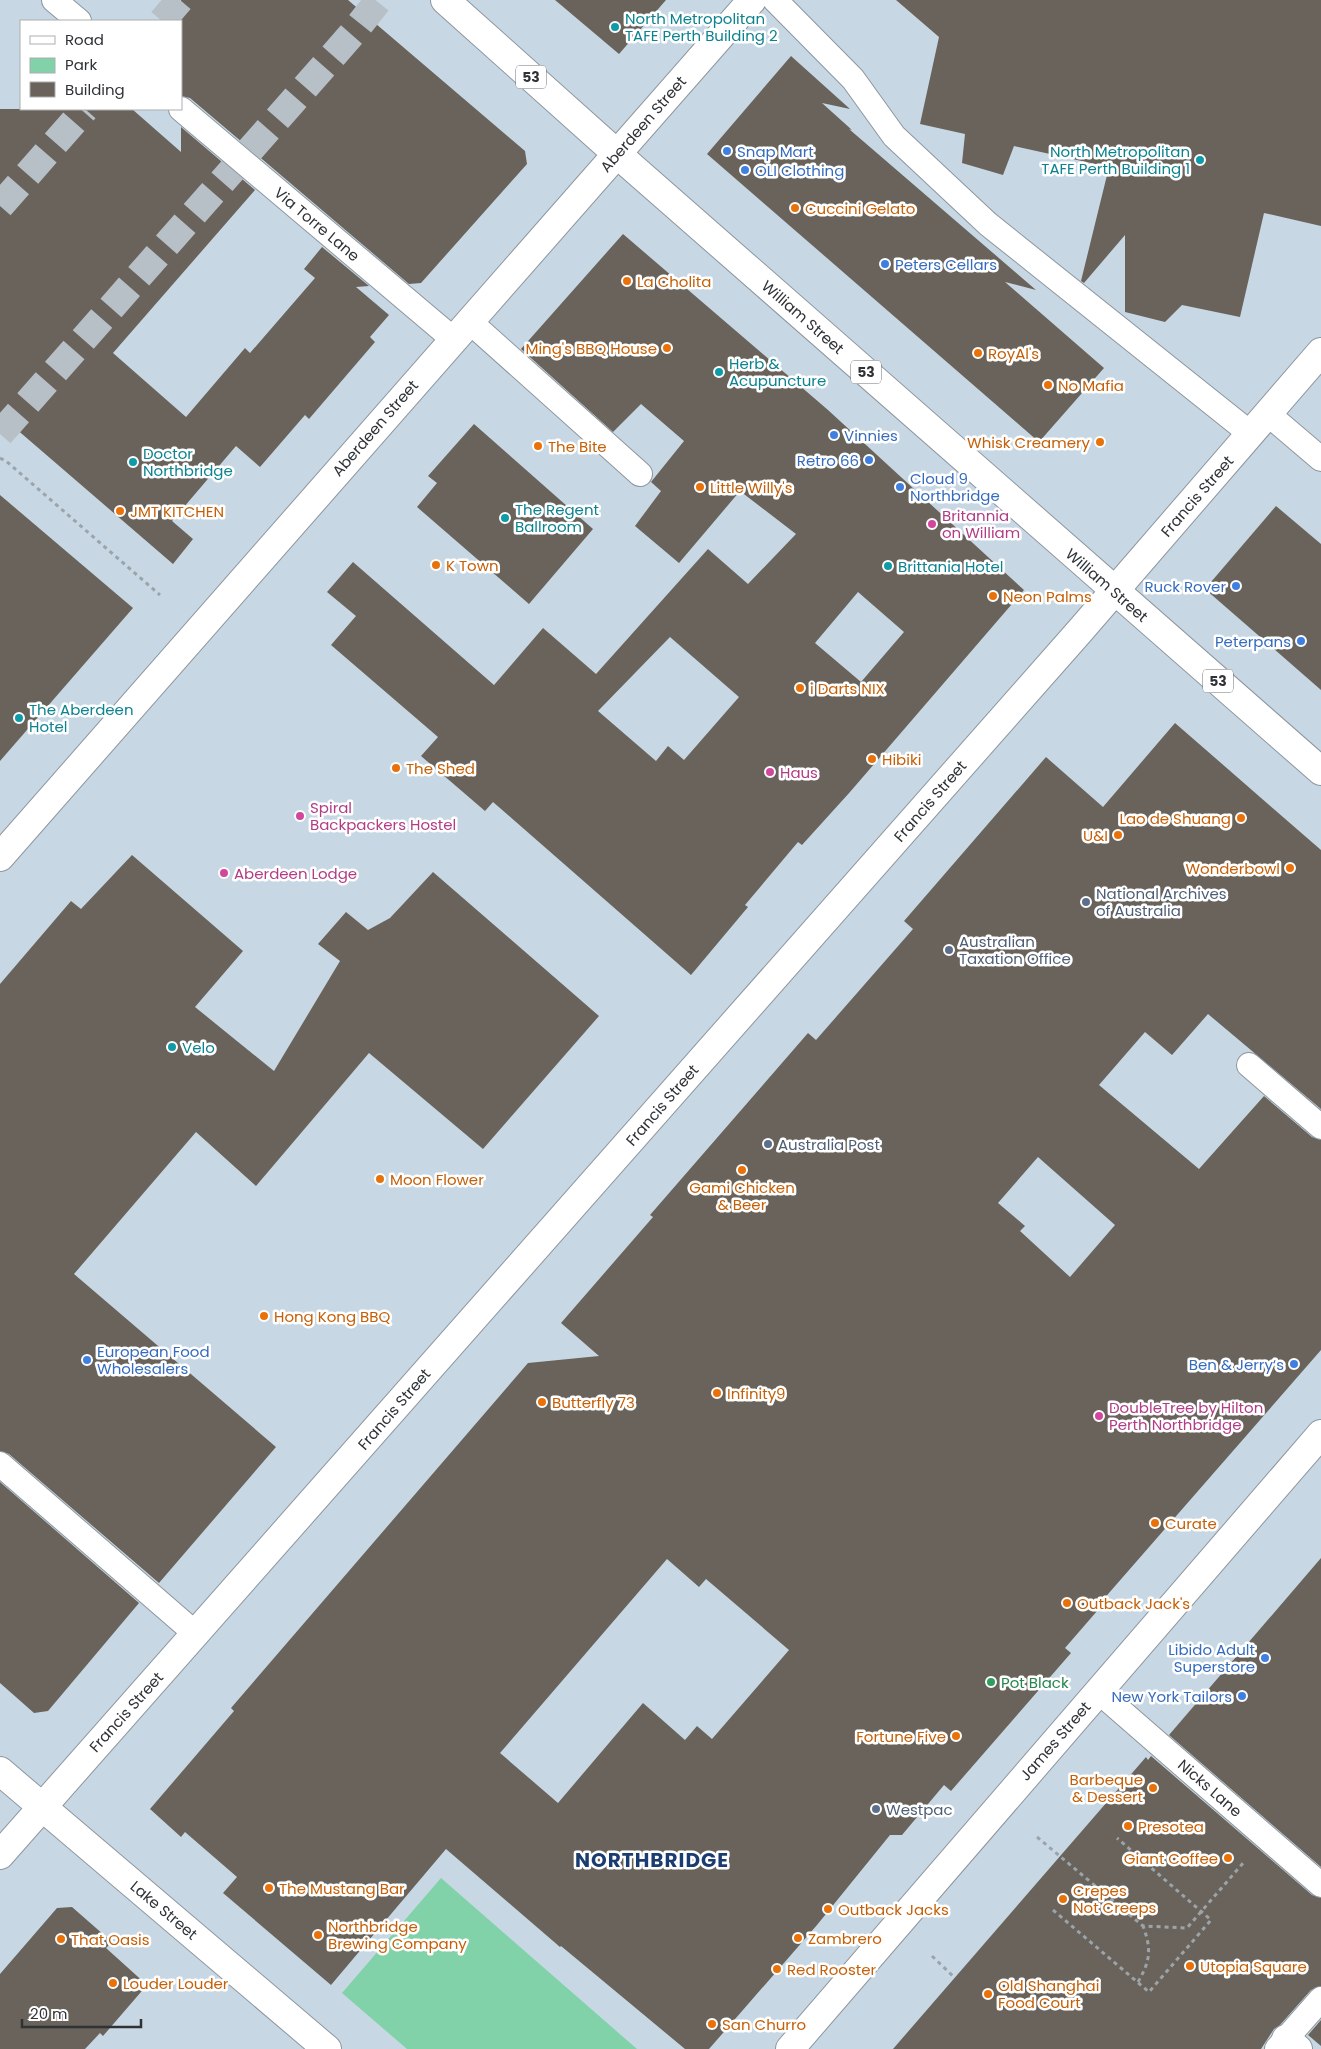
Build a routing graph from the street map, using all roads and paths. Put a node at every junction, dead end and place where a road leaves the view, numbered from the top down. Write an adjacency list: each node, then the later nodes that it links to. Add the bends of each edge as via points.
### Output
1 (54, 0): 5 (lane)
2 (445, 0): 7 (street, William Street / 53)
3 (752, 0): 7 (street, Aberdeen Street)
4 (775, 0): 11 (lane, via 853,80 894,136 988,224)
5 (78, 20)
6 (182, 110): 8 (lane, Via Torre Lane)
7 (616, 153): 8 (street, Aberdeen Street); 15 (street, William Street / 53)
8 (461, 330): 14 (lane, Via Torre Lane); 18 (street, Aberdeen Street)
9 (1321, 352): 10 (street, Francis Street)
10 (1268, 414): 11 (street, Francis Street); 13 (lane)
11 (1251, 434): 15 (street, Francis Street)
12 (0, 458): 16 (path)
13 (1321, 459)
14 (640, 474)
15 (1115, 591): 17 (street, William Street / 53); 23 (street, Francis Street)
16 (160, 595)
17 (1321, 771)
18 (0, 857)
19 (1249, 1065): 20 (lane)
20 (1321, 1127)
21 (1321, 1434): 24 (street, James Street)
22 (0, 1464): 23 (lane)
23 (196, 1634): 26 (street, Francis Street)
24 (1099, 1692): 27 (lane, Nicks Lane); 40 (street, James Street)
25 (0, 1771): 26 (street, Lake Street)
26 (42, 1807): 30 (street, Francis Street); 39 (street, Lake Street)
27 (1265, 1836): 31 (lane, Nicks Lane); 33 (path, via 1187,1928)
28 (1038, 1837): 33 (path)
29 (1117, 1838): 36 (path, via 1211,1920 1149,1992)
30 (0, 1855)
31 (1321, 1885)
32 (1053, 1910): 36 (path)
33 (1142, 1926): 36 (path, via 1149,1941 1148,1965)
34 (932, 1956): 35 (path)
35 (955, 1978)
36 (1138, 1982)
37 (1321, 1999): 38 (lane)
38 (1287, 2046)
39 (327, 2049)
40 (790, 2049)

